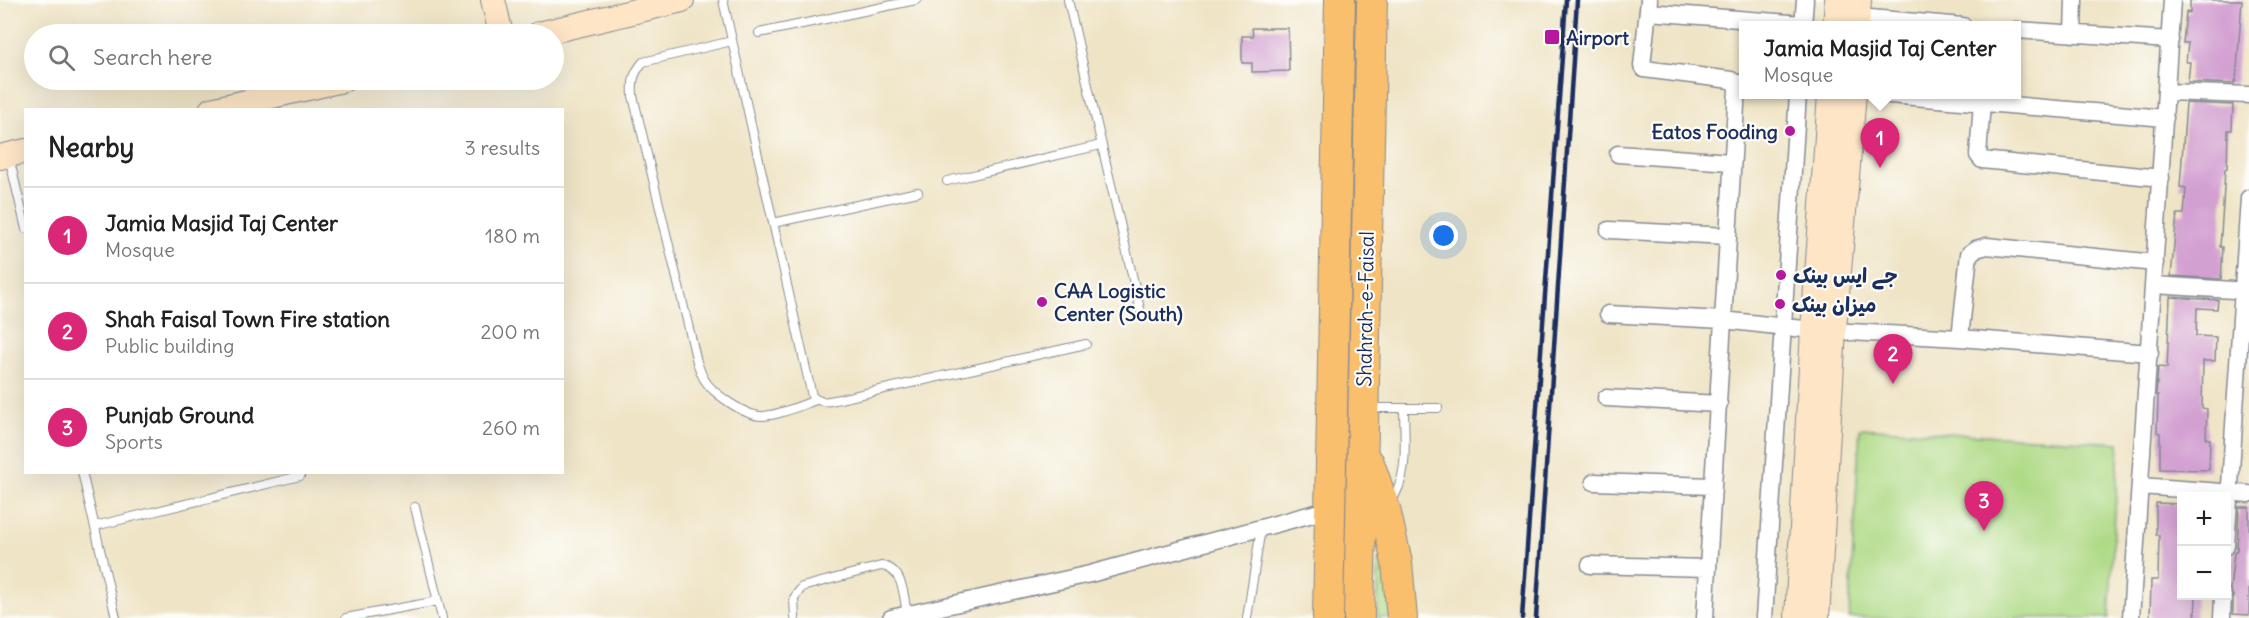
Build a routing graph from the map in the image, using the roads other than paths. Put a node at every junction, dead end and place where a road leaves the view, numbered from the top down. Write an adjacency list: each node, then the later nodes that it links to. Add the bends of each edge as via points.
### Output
1 (493, 0): 18 (street)
2 (682, 0): 19 (street)
3 (723, 0): 24 (lane)
4 (916, 0): 21 (lane)
5 (1068, 0): 36 (lane)
6 (1340, 0): 76 (highway, Shahrah-e-Faisal)
7 (1372, 0): 62 (highway, Shahrah-e-Faisal)
8 (1805, 0): 15 (street)
9 (1837, 0): 16 (street)
10 (2074, 0): 22 (street)
11 (2172, 0): 23 (street)
12 (1648, 6): 14 (street); 25 (street, via 1642,66 1646,71)
13 (1858, 14): 17 (street)
14 (1770, 21)
15 (1803, 21)
16 (1835, 21)
17 (1919, 21)
18 (499, 24)
19 (564, 28)
20 (2021, 30): 22 (street)
21 (759, 33)
22 (2073, 34): 23 (street)
23 (2170, 40): 27 (street)
24 (732, 41): 45 (lane); 60 (lane, via 643,63 632,79 633,96 704,380 747,413 760,416)
25 (1739, 83): 39 (street)
26 (308, 90): 34 (street)
27 (2167, 92): 28 (street); 35 (street)
28 (2249, 95)
29 (1798, 99): 54 (street)
30 (1830, 99): 55 (street)
31 (1853, 99): 55 (street)
32 (1936, 99): 33 (street)
33 (1982, 103): 35 (street); 40 (street, via 1978,155 1982,160)
34 (222, 108)
35 (2165, 118): 40 (street)
36 (1101, 146): 41 (lane); 51 (lane)
37 (1618, 154): 39 (street)
38 (11, 155): 44 (lane)
39 (1731, 162): 47 (street)
40 (2161, 178): 48 (street)
41 (947, 181)
42 (918, 192): 45 (lane)
43 (2249, 198): 50 (street)
44 (24, 219)
45 (773, 223): 60 (lane)
46 (1609, 231): 47 (street)
47 (1728, 236): 53 (street)
48 (2155, 263): 49 (street); 56 (street, via 1987,246 1976,249 1969,254)
49 (2154, 285): 50 (street); 58 (street)
50 (2246, 291): 72 (street)
51 (1140, 309)
52 (1608, 314): 53 (street)
53 (1723, 320): 54 (street); 61 (street)
54 (1783, 326): 55 (street); 94 (street)
55 (1823, 330): 56 (street); 95 (street); 96 (street)
56 (1960, 338): 58 (street)
57 (1086, 344): 60 (lane, via 835,400)
58 (2150, 353): 70 (street)
59 (1606, 399): 61 (street)
60 (816, 400)
61 (1719, 404): 69 (street)
62 (1363, 408): 63 (lane); 65 (highway, Shahrah-e-Faisal)
63 (1404, 408): 64 (lane); 77 (lane, via 1404,468 1398,492)
64 (1438, 408)
65 (1362, 443): 77 (highway); 91 (highway, Shahrah-e-Faisal)
66 (82, 474): 78 (lane)
67 (300, 476): 78 (lane)
68 (1594, 482): 69 (street)
69 (1712, 486): 81 (street)
70 (2140, 486): 71 (street); 97 (street)
71 (2217, 492)
72 (2230, 492)
73 (2231, 493): 74 (street)
74 (2249, 494)
75 (415, 507): 83 (lane)
76 (1331, 509): 79 (street); 90 (highway, Shahrah-e-Faisal)
77 (1385, 509): 92 (highway, via 1397,563)
78 (95, 526): 85 (lane)
79 (1261, 528): 84 (street, via 1090,574); 89 (lane)
80 (1590, 565): 81 (street)
81 (1707, 568): 93 (street)
82 (2223, 600): 98 (street)
83 (438, 601): 86 (lane); 87 (lane)
84 (899, 616): 88 (lane, via 900,579 881,566 802,587 794,598)
85 (116, 618)
86 (346, 618)
87 (442, 618)
88 (795, 618)
89 (1247, 618)
90 (1328, 618)
91 (1359, 618)
92 (1402, 618)
93 (1705, 618)
94 (1764, 618)
95 (1797, 618)
96 (1817, 618)
97 (2131, 618)
98 (2222, 618)

